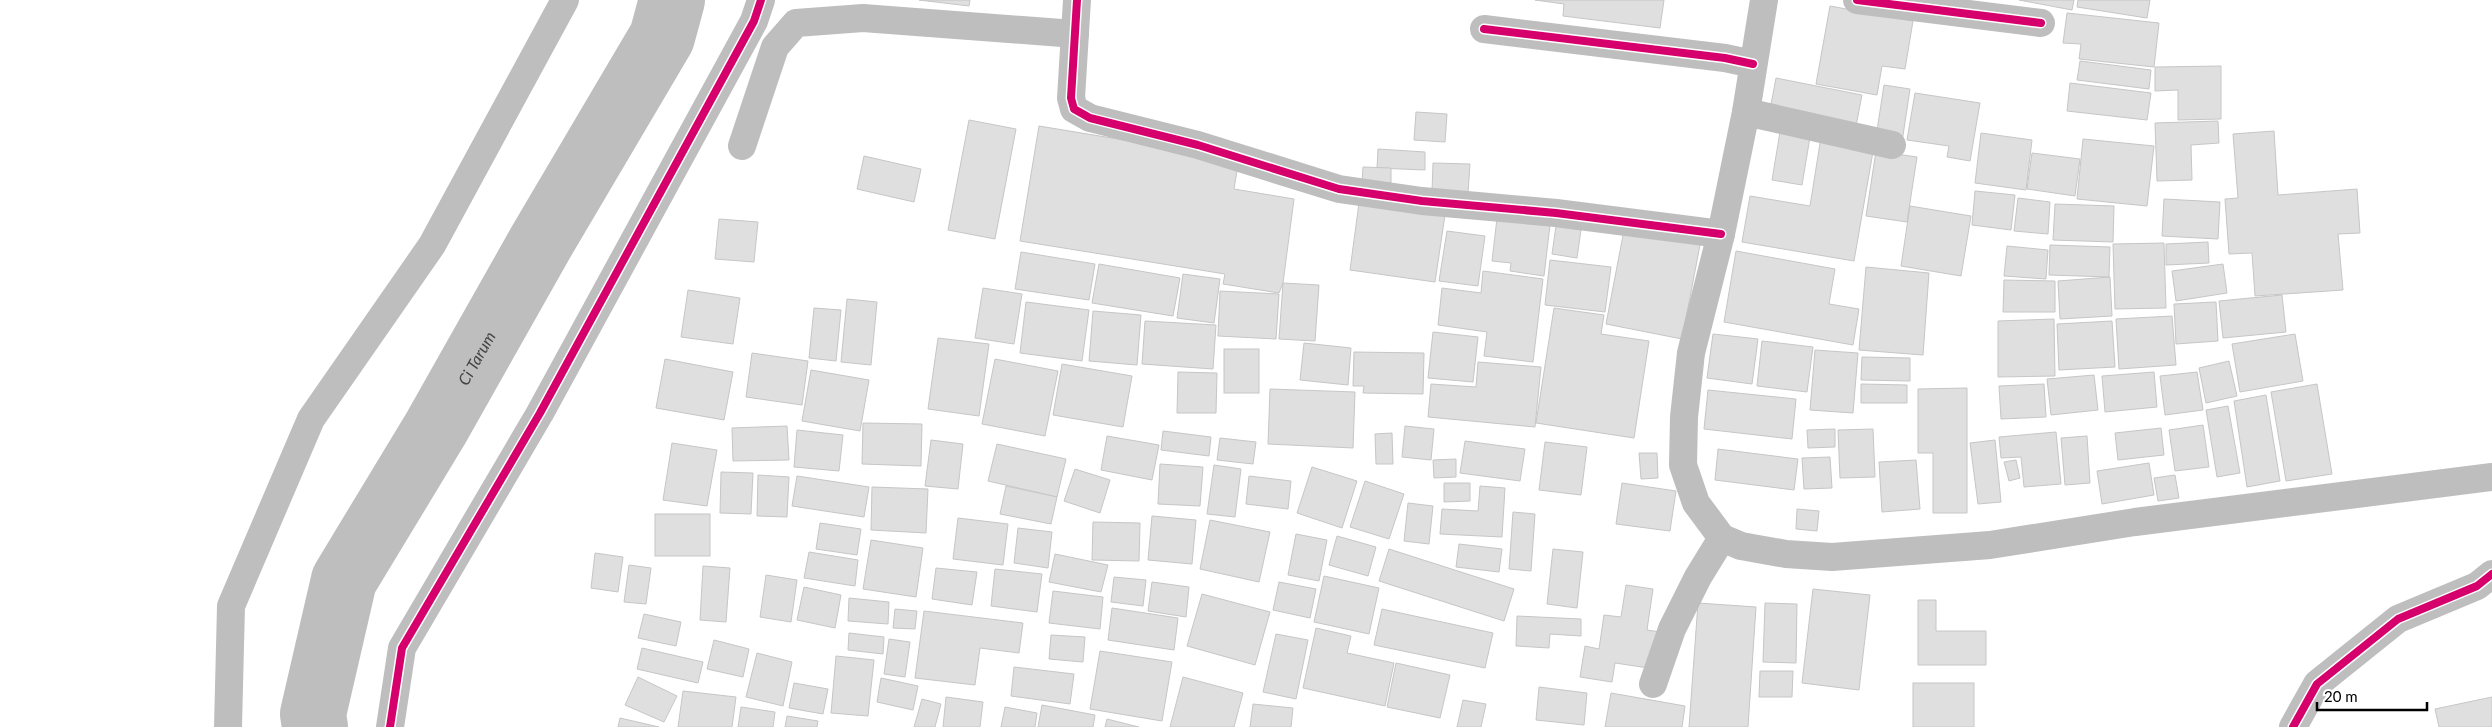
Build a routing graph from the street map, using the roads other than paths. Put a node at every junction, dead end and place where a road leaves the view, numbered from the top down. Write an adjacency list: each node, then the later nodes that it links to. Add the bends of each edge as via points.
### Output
1 (565, 0): 18 (street, via 432,245 311,419 232,606)
2 (761, 0): 19 (street, via 754,21 540,413 402,648)
3 (1078, 0): 8 (street)
4 (1764, 0): 9 (street)
5 (1857, 0): 6 (street)
6 (2041, 23)
7 (1484, 29): 9 (street)
8 (1075, 34): 12 (street, via 863,18 796,23 775,48); 13 (street, via 1071,98 1074,109 1090,118 1198,145 1339,190 1422,201 1556,212)
9 (1753, 64): 10 (street)
10 (1746, 112): 11 (street); 13 (street)
11 (1892, 145)
12 (742, 146)
13 (1721, 234): 15 (street, via 1691,353 1683,465 1696,503)
14 (2491, 479): 15 (street, via 2135,522 1990,544 1832,557 1786,554 1741,546)
15 (1722, 538): 17 (street, via 1672,629)
16 (2492, 574): 20 (street, via 2477,586 2398,619 2317,684)
17 (1653, 684)
18 (228, 727)
19 (390, 727)
20 (2293, 727)

